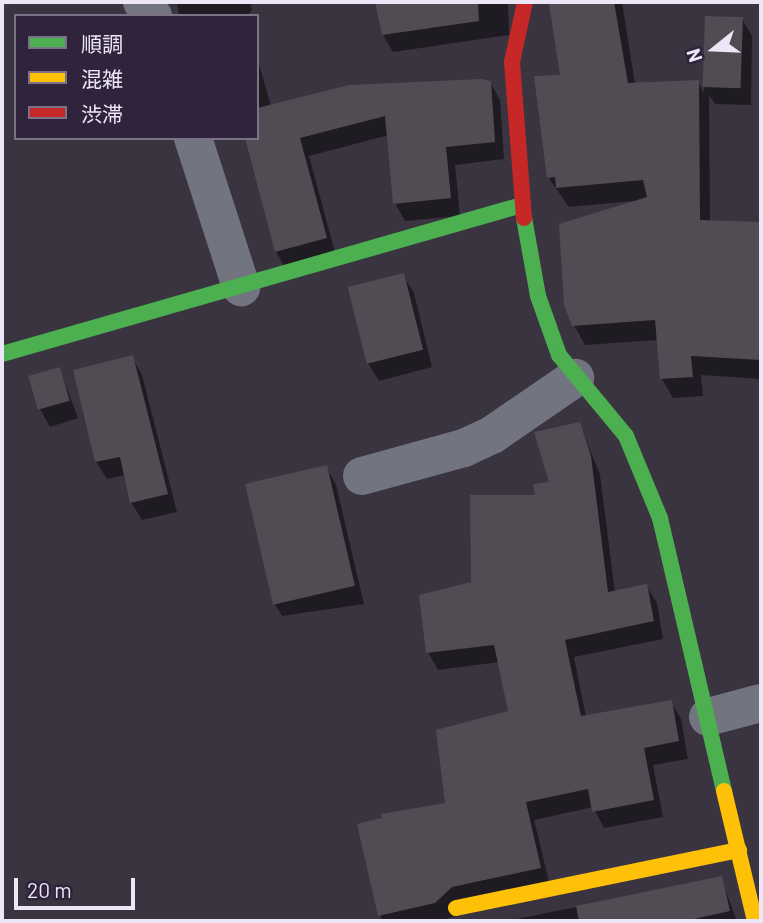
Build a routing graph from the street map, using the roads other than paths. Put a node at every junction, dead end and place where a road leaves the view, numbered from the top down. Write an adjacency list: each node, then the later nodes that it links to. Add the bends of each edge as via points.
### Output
1 (525, 2): 3 (street, via 512,62)
2 (194, 140): 4 (street)
3 (522, 205): 4 (street); 6 (street, via 546,327)
4 (240, 287): 5 (street)
5 (2, 354)
6 (575, 377): 7 (street, via 492,435 464,448); 9 (street, via 626,436 639,461 660,518)
7 (362, 476)
8 (761, 703): 9 (street)
9 (708, 717): 10 (street)
10 (739, 850): 11 (street); 12 (street)
11 (456, 908)
12 (755, 921)

